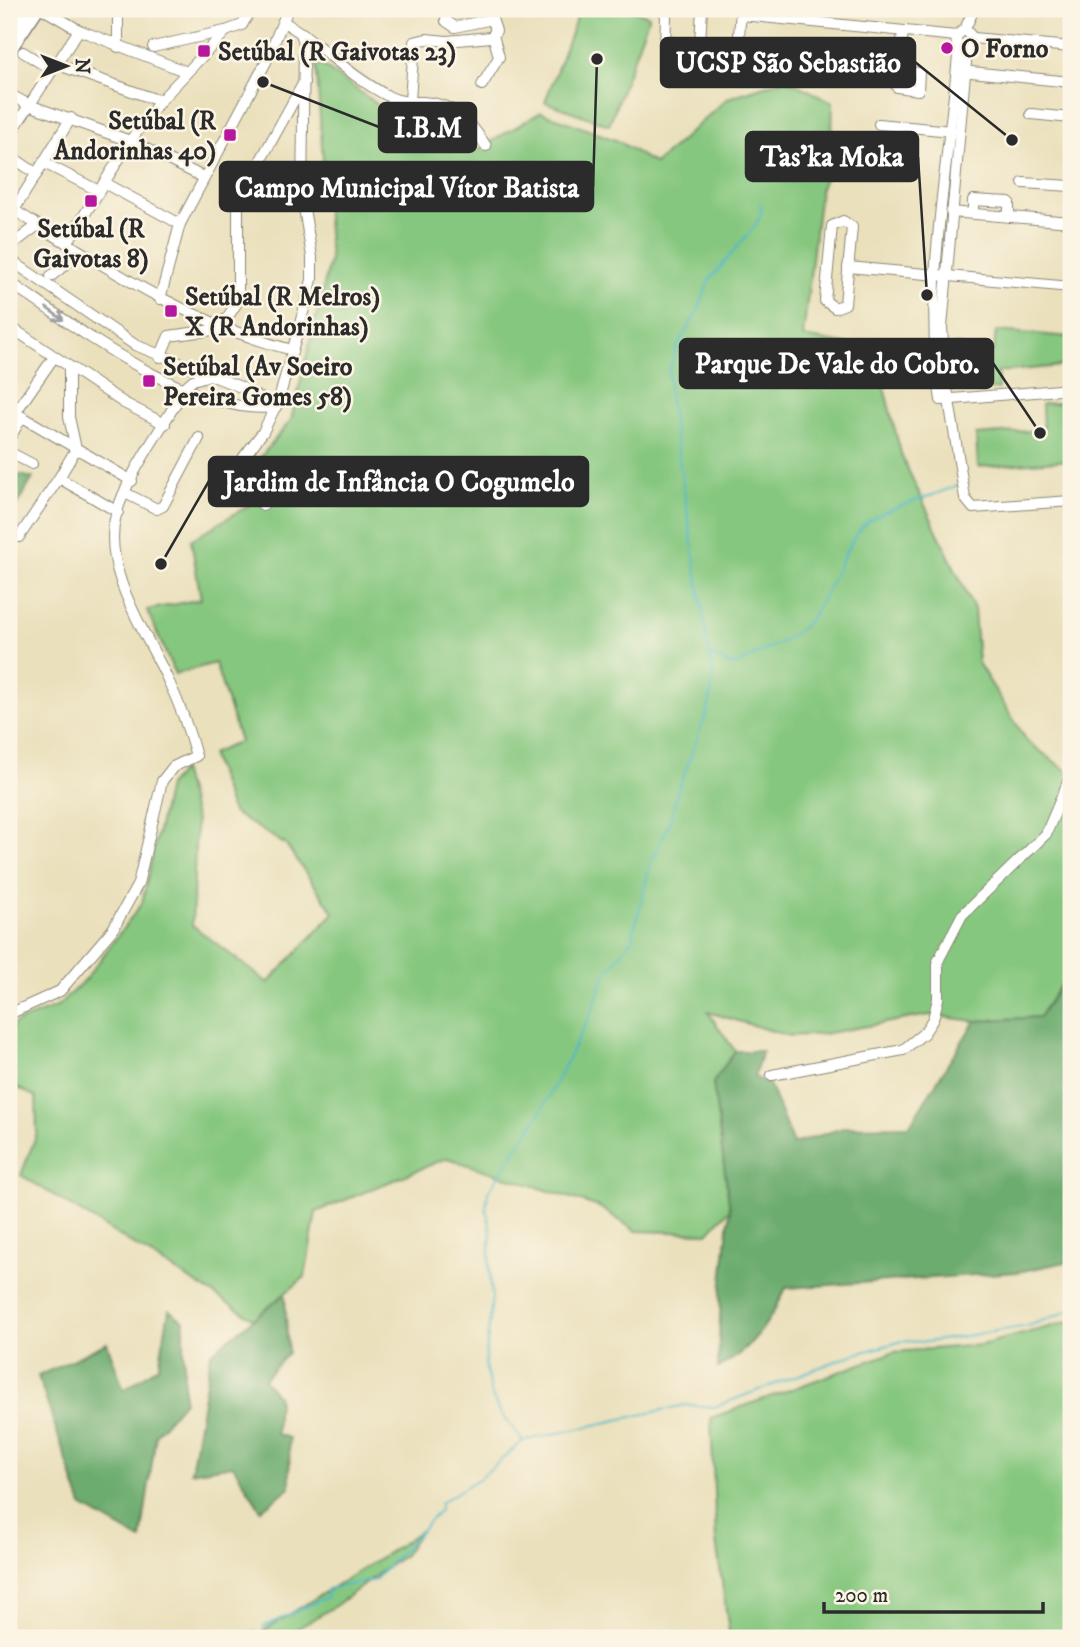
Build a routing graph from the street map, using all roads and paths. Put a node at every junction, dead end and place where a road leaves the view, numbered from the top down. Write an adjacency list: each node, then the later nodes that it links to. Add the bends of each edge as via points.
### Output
1 (27, 9): 18 (main road)
2 (37, 9): 24 (main road)
3 (43, 9): 13 (street)
4 (118, 9): 21 (street)
5 (251, 9): 14 (street, via 242,25)
6 (288, 9): 12 (street)
7 (447, 9): 19 (street, via 446,22 454,26 492,19)
8 (663, 9): 26 (street, via 665,49 673,56)
9 (702, 9): 26 (street)
10 (974, 9): 17 (street)
11 (741, 12): 15 (street); 26 (street, via 737,61)
12 (284, 22): 16 (street); 51 (street)
13 (79, 30): 21 (street); 27 (street)
14 (226, 31): 22 (street); 30 (street)
15 (903, 31): 17 (street); 28 (street)
16 (301, 33): 31 (street); 36 (street, via 377,90)
17 (959, 34): 20 (street); 29 (street)
18 (9, 35)
19 (493, 35): 33 (street, via 499,57); 36 (street, via 414,42)
20 (972, 39): 23 (street); 29 (street)
21 (118, 47): 30 (street)
22 (153, 47)
23 (1071, 47)
24 (9, 51)
25 (23, 52): 27 (street)
26 (699, 61)
27 (54, 67): 35 (street); 37 (street)
28 (899, 71)
29 (961, 71): 32 (street); 44 (street); 56 (street)
30 (187, 72): 35 (street)
31 (304, 81): 39 (street); 42 (street)
32 (1071, 82)
33 (482, 85)
34 (9, 94): 37 (street)
35 (160, 101): 46 (street)
36 (410, 102): 47 (street, via 437,102 456,111 473,125)
37 (29, 105): 40 (street); 45 (street)
38 (1031, 114): 41 (street)
39 (285, 115): 42 (street, via 296,111); 71 (street, via 242,194 238,301)
40 (72, 118): 46 (street); 49 (street)
41 (1071, 118)
42 (303, 120): 72 (street, via 302,196 312,280)
43 (879, 124): 44 (street)
44 (951, 131): 65 (street)
45 (9, 136)
46 (130, 141): 51 (street); 54 (street)
47 (486, 146)
48 (9, 155): 50 (street)
49 (44, 163): 50 (street); 54 (street)
50 (37, 174): 55 (street)
51 (203, 177): 58 (street)
52 (1023, 183): 53 (street)
53 (1071, 186)
54 (102, 187): 58 (street); 60 (street)
55 (12, 208): 59 (street)
56 (951, 212): 57 (street, via 974,214 973,200 1009,202 1009,216); 65 (street)
57 (1071, 222)
58 (180, 223): 69 (street)
59 (38, 225): 60 (street); 61 (street)
60 (67, 243): 62 (street)
61 (9, 247)
62 (81, 252): 66 (street); 69 (street)
63 (9, 259): 73 (street)
64 (848, 267): 64 (street, via 845,304 829,306 825,301 832,226 843,221 852,227); 65 (street)
65 (941, 275): 68 (street); 80 (street)
66 (51, 276)
67 (9, 282): 78 (street, one-way to 78, via 124,359)
68 (1071, 287)
69 (160, 299): 71 (street)
70 (9, 326): 74 (street)
71 (220, 329): 72 (street); 73 (street, via 169,335)
72 (292, 350): 82 (street)
73 (160, 357): 76 (street)
74 (54, 358): 75 (street); 83 (street)
75 (69, 368): 84 (street); 87 (street, via 70,425)
76 (210, 376): 77 (street); 78 (street)
77 (237, 386): 81 (street, via 244,400); 82 (street)
78 (185, 387): 81 (street); 84 (street)
79 (1071, 389): 80 (street)
80 (949, 400): 93 (street, via 965,498 973,508)
81 (229, 405): 82 (street)
82 (276, 407): 94 (street, via 243,458 248,492)
83 (15, 413): 86 (street); 87 (street)
84 (165, 424): 91 (street)
85 (199, 438): 92 (street, via 163,506 151,507)
86 (9, 439)
87 (76, 449): 90 (street); 91 (street)
88 (9, 453): 89 (street)
89 (32, 464)
90 (59, 478): 95 (street); 96 (street)
91 (132, 481): 92 (street)
92 (125, 492): 95 (street)
93 (1071, 501)
94 (263, 505)
95 (118, 512): 98 (street, via 114,540 124,587 180,706 196,756 173,767 162,781 138,884 113,929 60,991)
96 (19, 537)
97 (1071, 775): 99 (street, via 1046,834 962,915 938,961 938,999 924,1033 903,1050)
98 (9, 1014)
99 (772, 1075)

